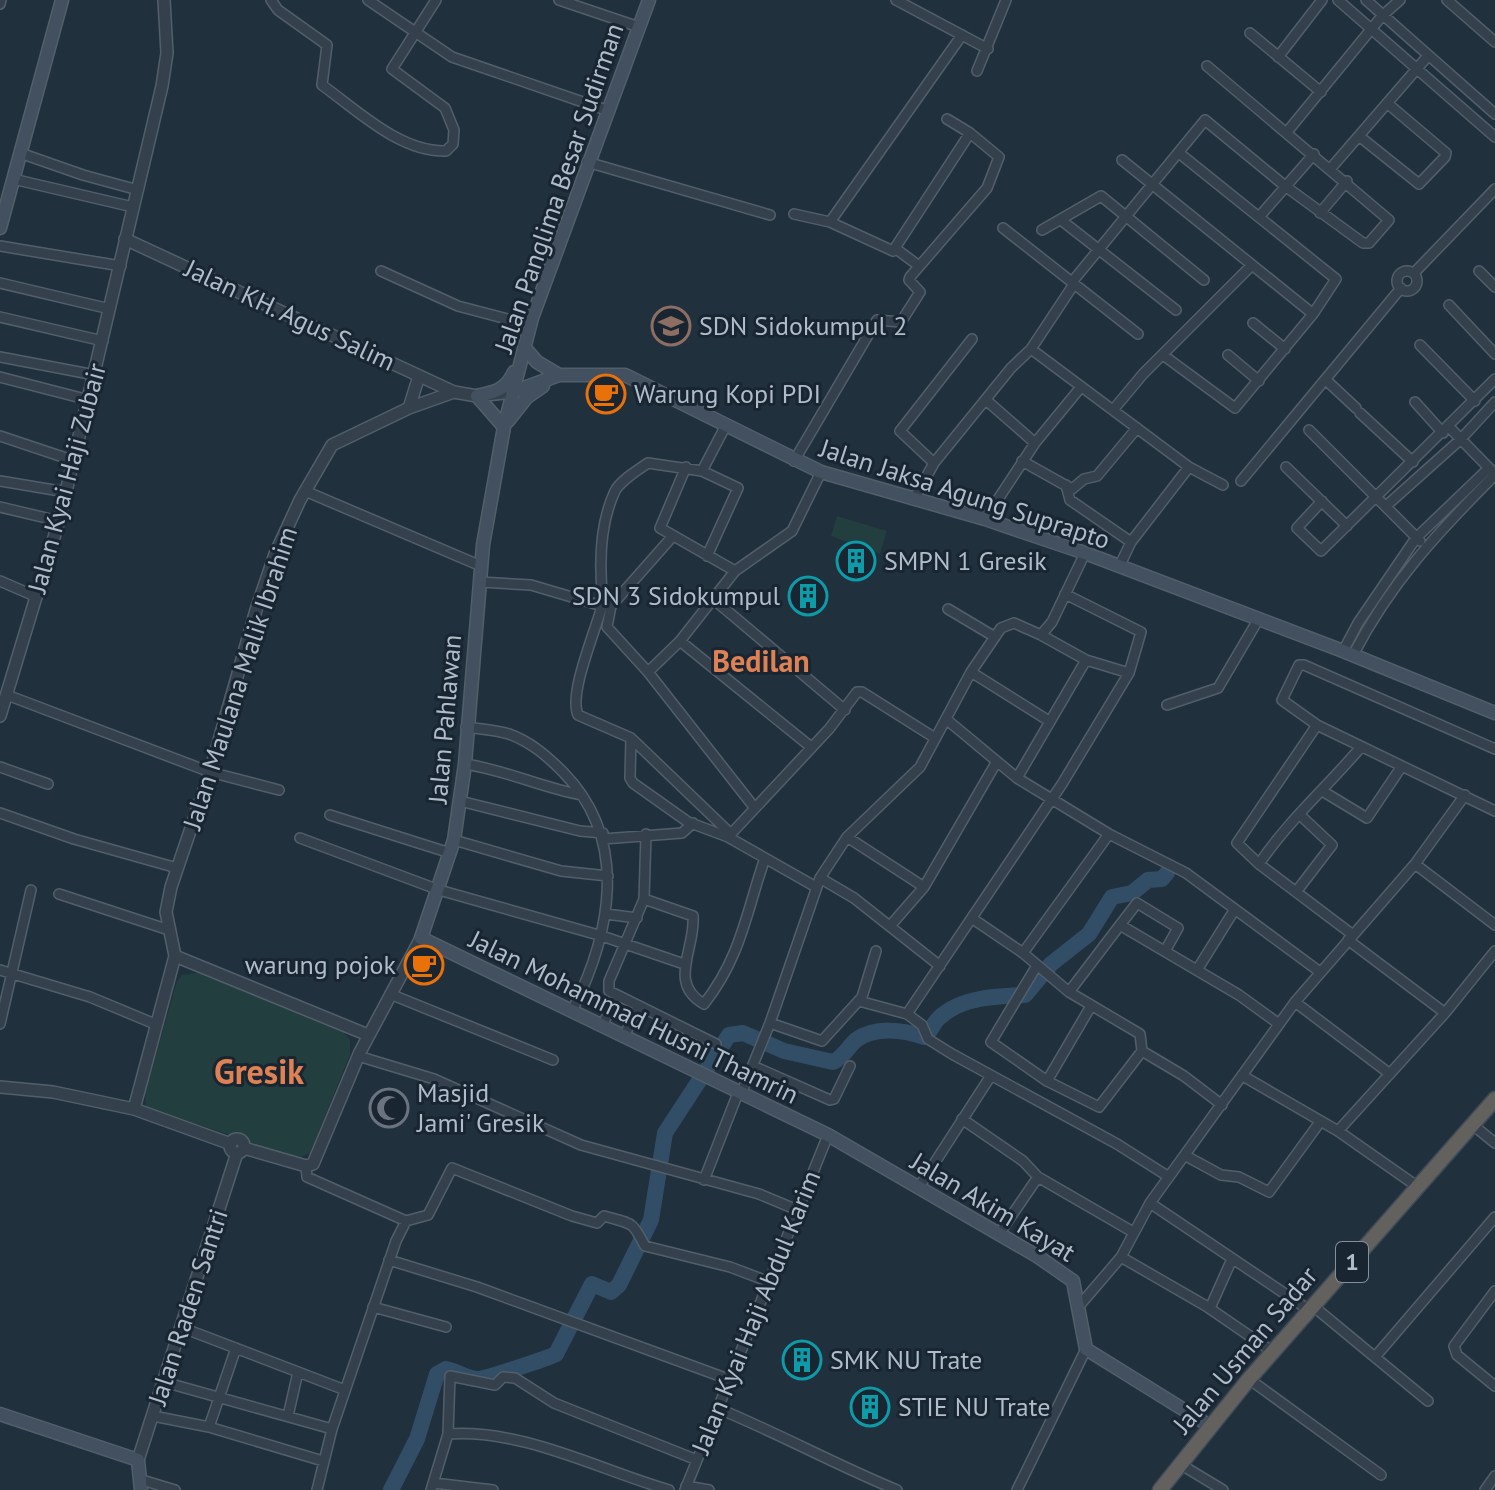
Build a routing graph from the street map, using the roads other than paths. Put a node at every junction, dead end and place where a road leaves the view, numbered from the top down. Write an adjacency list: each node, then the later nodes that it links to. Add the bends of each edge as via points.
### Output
1 (62, 0): 38 (main road)
2 (164, 0): 49 (street, Jalan Kyai Haji Zubair, via 167,53)
3 (271, 0): 18 (street, via 327,45 322,85 404,141 446,151 453,144 454,130 445,108 392,71)
4 (368, 0): 18 (street)
5 (436, 0): 18 (street)
6 (559, 0): 16 (street)
7 (649, 0): 16 (main road, Jalan Panglima Besar Sudirman)
8 (896, 0): 20 (street)
9 (1006, 0): 22 (street)
10 (1322, 0): 23 (street)
11 (1338, 0): 17 (street)
12 (1366, 0): 15 (street)
13 (1400, 0): 15 (street)
14 (1447, 0): 21 (street)
15 (1382, 16): 17 (street); 24 (street)
16 (639, 27): 30 (main road, Jalan Panglima Besar Sudirman)
17 (1371, 32): 26 (street); 28 (street)
18 (414, 33): 30 (street, via 460,60)
19 (1250, 33): 23 (street)
20 (962, 35): 22 (street); 57 (street)
21 (1495, 42)
22 (988, 49): 27 (street)
23 (1278, 57): 28 (street)
24 (1427, 57): 26 (street); 31 (street)
25 (1207, 66): 34 (street)
26 (1415, 70): 29 (street); 33 (street)
27 (977, 71)
28 (1321, 92): 34 (street)
29 (1387, 103): 36 (street); 36 (street, via 1445,157 1420,184)
30 (606, 110): 42 (main road, Jalan Panglima Besar Sudirman)
31 (1495, 116): 33 (street)
32 (947, 119): 35 (street)
33 (1486, 128): 37 (street)
34 (1287, 132): 40 (street)
35 (970, 133): 63 (street); 67 (street, via 999,162 987,188)
36 (1359, 136): 43 (street)
37 (1495, 137)
38 (20, 153): 44 (main road); 49 (street)
39 (1179, 153): 46 (street); 47 (street, via 1208,120); 55 (street)
40 (1314, 154): 43 (street); 47 (street)
41 (1122, 160): 46 (street)
42 (587, 162): 53 (street); 80 (main road, Jalan Panglima Besar Sudirman)
43 (1331, 168): 45 (street)
44 (13, 179): 50 (street); 58 (main road)
45 (1347, 181): 51 (street); 51 (street, via 1389,220 1366,244)
46 (1153, 184): 54 (street); 65 (street)
47 (1285, 186): 51 (street); 55 (street)
48 (1495, 189): 97 (street, via 1414,273 1399,276 1401,288)
49 (138, 190): 50 (street, Jalan Kyai Haji Zubair)
50 (133, 207): 61 (street, Jalan Kyai Haji Zubair)
51 (1320, 213)
52 (794, 214): 57 (street)
53 (770, 215)
54 (1126, 217): 56 (street, via 1098,196); 64 (street); 70 (street)
55 (1259, 217): 77 (street, via 1336,279)
56 (1061, 220): 60 (street); 64 (street)
57 (830, 222): 63 (street)
58 (0, 228)
59 (1003, 228): 72 (street)
60 (1042, 230)
61 (125, 239): 66 (street, Jalan Kyai Haji Zubair); 94 (street, Jalan KH. Agus Salim)
62 (0, 246): 66 (street)
63 (895, 248): 67 (street)
64 (1099, 250): 72 (street); 76 (street)
65 (1252, 265): 77 (street); 89 (street)
66 (121, 266): 75 (street, Jalan Kyai Haji Zubair)
67 (919, 266): 119 (street, via 909,280 920,292 899,324 877,320)
68 (381, 271): 80 (street, via 458,306)
69 (1479, 271): 73 (street)
70 (1204, 280)
71 (0, 283): 75 (street)
72 (1073, 283): 81 (street); 86 (street)
73 (1495, 287)
74 (1449, 305): 88 (street)
75 (110, 309): 83 (street, Jalan Kyai Haji Zubair)
76 (1176, 310)
77 (1313, 314): 87 (street)
78 (0, 317): 83 (street)
79 (1253, 323): 87 (street)
80 (530, 325): 85 (main road, Jalan Panglima Besar Sudirman)
81 (1138, 334)
82 (972, 339): 122 (street, via 900,431)
83 (103, 341): 92 (street, Jalan Kyai Haji Zubair)
84 (1420, 345): 105 (street)
85 (524, 347): 93 (main road); 101 (main road, Jalan Panglima Besar Sudirman); 102 (main road, via 507,386)
86 (1031, 349): 99 (street); 104 (street)
87 (1285, 349): 98 (street)
88 (1495, 354)
89 (1163, 355): 98 (street, via 1231,408); 109 (street)
90 (1228, 355): 98 (street)
91 (0, 357): 92 (street)
92 (95, 375): 103 (street, Jalan Kyai Haji Zubair)
93 (559, 375): 101 (main road, Jalan Jaksa Agung Suprapto); 110 (main road, via 527,397); 111 (main road, Jalan Jaksa Agung Suprapto, via 625,375)
94 (419, 376): 100 (street, Jalan KH. Agus Salim); 108 (street)
95 (0, 377): 103 (street)
96 (1495, 379): 105 (street)
97 (1326, 380): 121 (street); 130 (street)
98 (1259, 381)
99 (1081, 387): 109 (street); 117 (street)
100 (454, 392): 102 (street); 108 (street, Jalan Maulana Malik Ibrahim)
101 (513, 392): 102 (street); 110 (main road, Jalan Pahlawan)
102 (477, 396): 110 (main road)
103 (89, 400): 118 (street, Jalan Kyai Haji Zubair)
104 (986, 400): 117 (street); 122 (street)
105 (1475, 401): 114 (street)
106 (1415, 402): 114 (street)
107 (1495, 402): 116 (street)
108 (409, 408): 133 (street, Jalan Maulana Malik Ibrahim, via 332,445)
109 (1113, 410): 112 (street)
110 (504, 427): 149 (main road, Jalan Pahlawan)
111 (725, 427): 119 (main road, Jalan Jaksa Agung Suprapto); 126 (street)
112 (1137, 428): 124 (street); 131 (street, via 1097,476 1072,489)
113 (1309, 430): 135 (street)
114 (1446, 430): 116 (street); 121 (street)
115 (0, 436): 118 (street)
116 (1461, 439): 128 (street); 138 (street)
117 (1035, 443): 120 (street)
118 (75, 461): 134 (street, Jalan Kyai Haji Zubair)
119 (794, 461): 127 (main road, Jalan Jaksa Agung Suprapto)
120 (1022, 461): 131 (street); 140 (street)
121 (1413, 462): 135 (street)
122 (934, 463): 136 (street)
123 (686, 467): 126 (street); 143 (street, via 659,525); 157 (street, via 648,463 616,490 599,563)
124 (1189, 467): 132 (street); 145 (street)
125 (1286, 467): 137 (street)
126 (702, 471): 148 (street, via 738,488)
127 (821, 472): 136 (main road, Jalan Jaksa Agung Suprapto); 151 (street, via 792,531)
128 (1493, 472): 144 (street); 146 (street)
129 (0, 481): 134 (street)
130 (1241, 481)
131 (1066, 485): 145 (street, via 1070,500)
132 (1223, 485)
133 (305, 491): 149 (street); 186 (street, Jalan Maulana Malik Ibrahim, via 275,554)
134 (66, 492): 141 (street, Jalan Kyai Haji Zubair)
135 (1377, 497): 138 (street); 142 (street)
136 (914, 499): 140 (main road, Jalan Jaksa Agung Suprapto)
137 (1322, 501): 142 (street); 142 (street, via 1297,527 1320,550)
138 (1386, 506): 144 (street)
139 (0, 507): 141 (street)
140 (985, 519): 147 (main road, Jalan Jaksa Agung Suprapto)
141 (59, 521): 155 (street, Jalan Kyai Haji Zubair)
142 (1347, 526)
143 (672, 537): 148 (street); 157 (street)
144 (1416, 538): 146 (street); 163 (street, via 1358,623)
145 (1131, 542): 150 (street)
146 (1425, 546): 163 (street)
147 (1085, 553): 150 (main road, Jalan Jaksa Agung Suprapto); 154 (street)
148 (707, 556): 151 (street)
149 (481, 566): 153 (main road, Jalan Pahlawan)
150 (1119, 567): 159 (main road, Jalan Jaksa Agung Suprapto)
151 (735, 571): 156 (street)
152 (0, 581): 155 (street)
153 (480, 582): 157 (street, via 531,585); 176 (main road, Jalan Pahlawan)
154 (1065, 594): 160 (street); 167 (street, via 1142,633)
155 (37, 597): 168 (street, Jalan Kyai Haji Zubair)
156 (712, 598): 162 (street); 170 (street)
157 (606, 605): 165 (street, via 607,627); 177 (street, via 575,709 587,722)
158 (948, 609): 161 (street)
159 (1258, 620): 163 (main road, Jalan Jaksa Agung Suprapto); 169 (street, via 1218,688)
160 (1041, 635): 161 (street, via 1008,623); 164 (street)
161 (995, 637): 166 (street)
162 (680, 641): 165 (street); 179 (street)
163 (1348, 653): 172 (main road, Jalan Jaksa Agung Suprapto)
164 (1086, 660): 167 (street); 174 (street)
165 (648, 672): 195 (street)
166 (971, 672): 173 (street); 174 (street)
167 (1129, 673): 193 (street)
168 (7, 695): 171 (street, Jalan Kyai Haji Zubair); 186 (street)
169 (1167, 705)
170 (845, 710): 178 (street, via 862,692); 179 (street)
171 (1, 711)
172 (1495, 713)
173 (946, 719): 178 (street); 182 (street)
174 (1049, 721): 187 (street)
175 (1317, 725): 180 (street); 181 (street, via 1282,700 1299,665); 209 (street, via 1237,843)
176 (466, 727): 183 (main road, Jalan Pahlawan); 191 (street, via 509,734 540,749)
177 (631, 738): 200 (street, via 631,781); 204 (street)
178 (935, 738): 205 (street, via 920,767)
179 (811, 747): 195 (street)
180 (1361, 747): 184 (street); 190 (street)
181 (1495, 749)
182 (996, 763): 187 (street); 214 (street)
183 (465, 764): 191 (street); 194 (main road, Jalan Pahlawan)
184 (1402, 766): 190 (street, via 1367,818); 192 (street)
185 (0, 767): 188 (street)
186 (210, 772): 189 (street); 211 (street, Jalan Maulana Malik Ibrahim)
187 (1017, 778): 193 (street)
188 (48, 784)
189 (279, 790)
190 (1324, 792): 198 (street)
191 (582, 795): 203 (street)
192 (1465, 795): 196 (street); 210 (street)
193 (1052, 798): 202 (street); 223 (street)
194 (460, 801): 203 (street); 207 (main road, Jalan Pahlawan)
195 (754, 807): 204 (street)
196 (1494, 809)
197 (0, 813): 211 (street)
198 (1299, 814): 209 (street); 217 (street, via 1332,845)
199 (330, 815): 207 (street)
200 (693, 823): 201 (street, via 682,833); 204 (street)
201 (646, 834): 203 (street); 219 (street)
202 (1109, 834): 220 (street, via 1186,873); 234 (street)
203 (603, 836): 212 (street)
204 (729, 836): 208 (street)
205 (847, 837): 213 (street); 214 (street)
206 (300, 838): 216 (street)
207 (452, 847): 212 (street); 216 (main road, Jalan Pahlawan)
208 (765, 858): 213 (street); 237 (street, via 742,940 704,1004 689,991)
209 (1259, 864): 217 (street)
210 (1415, 864): 225 (street); 230 (street)
211 (177, 868): 227 (street, Jalan Maulana Malik Ibrahim, via 166,912)
212 (608, 876): 221 (street)
213 (818, 883): 226 (street); 255 (street)
214 (924, 887): 226 (street)
215 (31, 890): 242 (street)
216 (439, 890): 228 (street); 229 (main road, Jalan Pahlawan)
217 (1296, 892): 230 (street)
218 (59, 894): 227 (street)
219 (644, 899): 222 (street); 237 (street, via 693,916)
220 (1235, 909): 241 (street); 243 (street)
221 (606, 914): 222 (street); 228 (street)
222 (637, 918): 231 (street)
223 (973, 919): 234 (street); 238 (street)
224 (1120, 925): 233 (street); 233 (street, via 1137,903 1178,928); 245 (street)
225 (1495, 925)
226 (890, 926): 238 (street)
227 (169, 930): 235 (street, Jalan Maulana Malik Ibrahim)
228 (602, 936): 231 (street); 240 (street)
229 (421, 938): 246 (street, Jalan Pahlawan); 252 (main road, Jalan Mohammad Husni Thamrin)
230 (1351, 938): 243 (street); 253 (street)
231 (627, 944): 237 (street); 244 (street)
232 (876, 951): 248 (street)
233 (1165, 951): 241 (street)
234 (1023, 953): 239 (street)
235 (175, 956): 257 (street); 260 (street)
236 (1493, 958): 253 (street)
237 (684, 964)
238 (940, 966): 254 (street)
239 (1037, 967): 245 (street); 271 (street, via 991,1040)
240 (591, 970): 244 (street); 252 (street)
241 (1197, 970): 258 (street)
242 (5, 971): 256 (street); 257 (street)
243 (1320, 972): 249 (street)
244 (609, 981): 247 (street, via 609,991)
245 (1069, 992): 251 (street)
246 (390, 994): 260 (street, Jalan Pahlawan); 265 (street)
247 (617, 996): 250 (street); 259 (street)
248 (859, 1001): 254 (street); 255 (street, via 822,1041)
249 (1295, 1002): 258 (street); 268 (street)
250 (639, 1006): 261 (street); 262 (street)
251 (1091, 1006): 263 (street, via 1140,1034); 271 (street)
252 (572, 1011): 259 (main road, Jalan Mohammad Husni Thamrin)
253 (1445, 1013): 268 (street)
254 (907, 1014): 270 (street, via 922,1025 928,1039)
255 (770, 1023): 266 (street)
256 (0, 1024)
257 (155, 1024): 276 (street)
258 (1279, 1024): 269 (street)
259 (602, 1026): 261 (main road, Jalan Mohammad Husni Thamrin)
260 (368, 1035): 264 (street, Jalan Pahlawan)
261 (624, 1036): 273 (main road, Jalan Mohammad Husni Thamrin)
262 (716, 1044)
263 (1142, 1051): 271 (street, via 1101,1107); 275 (street)
264 (358, 1056): 285 (street, Jalan Pahlawan, via 316,1161); 288 (street, via 434,1079 581,1145)
265 (553, 1060)
266 (753, 1066): 267 (street, via 830,1100); 273 (street)
267 (850, 1066)
268 (1390, 1074): 280 (street)
269 (1243, 1076): 275 (street); 278 (street)
270 (990, 1077): 277 (street); 287 (street)
271 (1047, 1081)
272 (0, 1087): 276 (street)
273 (739, 1094): 281 (main road, Jalan Mohammad Husni Thamrin); 288 (street)
274 (1495, 1099): 279 (highway, Jalan Usman Sadar / 1)
275 (1222, 1105): 284 (street)
276 (134, 1109): 283 (street)
277 (962, 1119): 286 (street); 289 (street)
278 (1320, 1122): 280 (street); 284 (street, via 1269,1192)
279 (1473, 1125): 282 (street); 290 (highway, Jalan Usman Sadar / 1)
280 (1338, 1131): 290 (street)
281 (828, 1135): 289 (main road, Jalan Akim Kayat); 292 (street, Jalan Kyai Haji Abdul Karim)
282 (1495, 1143)
283 (237, 1149): 285 (street); 307 (street, Jalan Raden Santri)
284 (1186, 1156): 287 (street)
285 (306, 1166): 294 (street, via 307,1177)
286 (1038, 1177): 295 (street); 296 (street)
287 (1169, 1177): 291 (street)
288 (704, 1180): 292 (street)
289 (919, 1187): 296 (main road, Jalan Akim Kayat)
290 (1418, 1187): 305 (highway, Jalan Usman Sadar / 1)
291 (1150, 1203): 295 (street); 298 (street)
292 (795, 1209): 300 (street, Jalan Kyai Haji Abdul Karim)
293 (1495, 1217): 311 (street)
294 (406, 1221): 299 (street); 300 (street, via 428,1215 454,1168 572,1216 597,1223 604,1216 634,1225 642,1240)
295 (1133, 1232): 297 (street)
296 (999, 1234): 302 (main road, Jalan Akim Kayat, via 1071,1280)
297 (1121, 1257): 302 (street); 303 (street)
298 (1232, 1259): 303 (street, via 1211,1306); 305 (street)
299 (389, 1260): 304 (street); 313 (street)
300 (767, 1281): 313 (street, Jalan Kyai Haji Abdul Karim)
301 (1495, 1291): 316 (street, via 1454,1346 1457,1355)
302 (1079, 1306): 309 (main road, Jalan Akim Kayat)
303 (1206, 1306): 310 (street)
304 (373, 1307): 306 (street); 317 (street)
305 (1311, 1308): 310 (highway, Jalan Usman Sadar / 1); 311 (street)
306 (446, 1327)
307 (183, 1328): 308 (street); 315 (street, Jalan Raden Santri)
308 (236, 1348): 312 (street); 318 (street)
309 (1086, 1349): 324 (main road); 342 (street)
310 (1273, 1352): 314 (highway, Jalan Usman Sadar / 1)
311 (1375, 1357): 319 (street)
312 (298, 1372): 317 (street); 323 (street)
313 (728, 1379): 320 (street, Jalan Kyai Haji Abdul Karim)
314 (1249, 1379): 324 (highway, Jalan Usman Sadar / 1); 332 (street)
315 (164, 1382): 318 (street); 322 (street, Jalan Raden Santri)
316 (1495, 1386)
317 (345, 1390): 326 (street)
318 (218, 1396): 323 (street); 325 (street)
319 (1428, 1401)
320 (717, 1408): 329 (street, Jalan Kyai Haji Abdul Karim); 341 (street)
321 (0, 1414): 328 (main road)
322 (153, 1416): 325 (street); 328 (street, Jalan Raden Santri)
323 (288, 1416): 326 (street)
324 (1210, 1426): 331 (highway, Jalan Usman Sadar / 1)
325 (209, 1427): 330 (street)
326 (332, 1429): 330 (street)
327 (448, 1434): 329 (street, via 447,1378 495,1385 503,1377 515,1378 554,1403); 334 (street); 339 (street, via 533,1445)
328 (138, 1460): 333 (main road)
329 (697, 1460): 335 (street, Jalan Kyai Haji Abdul Karim)
330 (323, 1461): 337 (street)
331 (1180, 1464): 343 (highway, Jalan Usman Sadar / 1); 344 (street)
332 (1381, 1475)
333 (142, 1485): 336 (street)
334 (432, 1487): 338 (street)
335 (686, 1488): 340 (street)
336 (175, 1490)
337 (317, 1490)
338 (493, 1490)
339 (669, 1490)
340 (709, 1490)
341 (897, 1490)
342 (1017, 1490)
343 (1160, 1490)
344 (1223, 1490)

